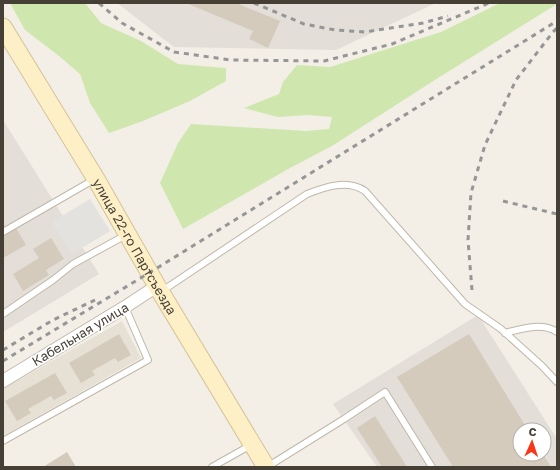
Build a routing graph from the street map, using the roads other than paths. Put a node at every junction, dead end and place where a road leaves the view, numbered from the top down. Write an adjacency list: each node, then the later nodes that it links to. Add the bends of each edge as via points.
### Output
1 (3, 27): 2 (street, улица 22-го Партсъезда)
2 (96, 179): 3 (lane); 4 (street, улица 22-го Партсъезда)
3 (3, 232)
4 (127, 234): 5 (street, улица 22-го Партсъезда); 7 (lane, via 73,264)
5 (159, 289): 6 (street, Кабельная улица); 9 (lane, via 307,194 326,187 350,184 365,191 465,304); 13 (street, улица 22-го Партсъезда)
6 (125, 307): 10 (street, Кабельная улица); 12 (lane, via 148,360)
7 (3, 314)
8 (557, 332): 9 (lane, via 539,327)
9 (505, 333): 11 (lane)
10 (3, 381)
11 (557, 382)
12 (3, 441)
13 (252, 444): 14 (lane); 15 (street, улица 22-го Партсъезда)
14 (212, 467)
15 (267, 467): 16 (lane, via 385,392)
16 (432, 467)

